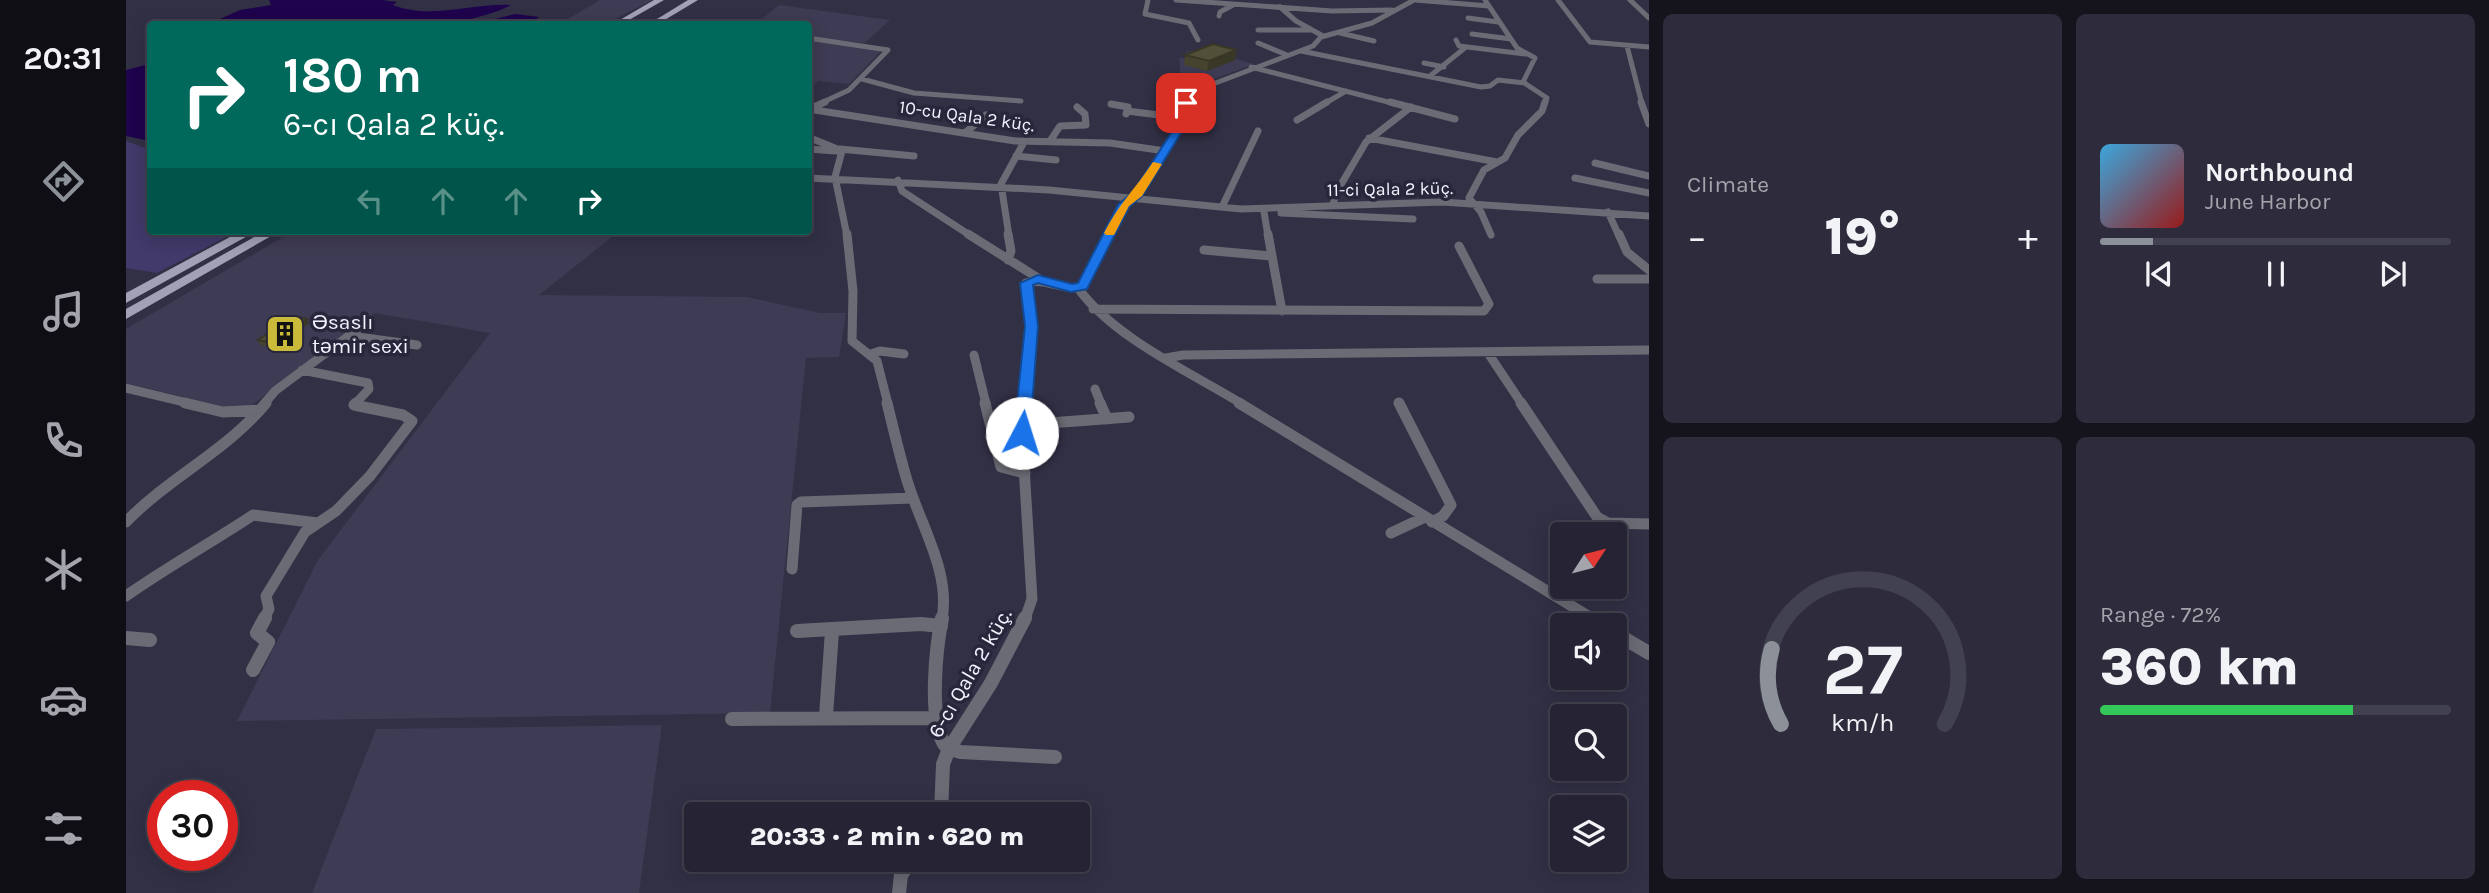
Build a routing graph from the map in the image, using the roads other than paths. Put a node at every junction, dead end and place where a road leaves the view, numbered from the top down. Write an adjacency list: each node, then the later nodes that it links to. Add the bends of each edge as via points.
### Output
1 (660, 0): 17 (main road)
2 (694, 0): 18 (main road)
3 (1148, 0): 27 (street, via 1145,15 1189,23)
4 (1176, 0): 9 (street)
5 (1414, 0): 8 (street); 13 (street)
6 (1558, 0): 31 (street, via 1590,42)
7 (1630, 0): 15 (street)
8 (1487, 3): 19 (street)
9 (1233, 5): 11 (street); 14 (street)
10 (1369, 5): 12 (street)
11 (1280, 7): 12 (street); 21 (street)
12 (1375, 9): 13 (street)
13 (1392, 10): 22 (street, via 1372,23)
14 (1219, 16)
15 (1649, 18)
16 (1468, 19): 19 (street)
17 (622, 21)
18 (658, 21)
19 (1498, 22): 26 (street)
20 (1258, 30): 21 (street)
21 (1310, 30): 24 (street)
22 (1338, 33): 24 (street); 29 (street)
23 (1472, 34): 26 (street)
24 (1323, 36): 34 (street)
25 (812, 39): 41 (street, via 887,48)
26 (1511, 39): 35 (street)
27 (1198, 40)
28 (1457, 40): 32 (street, via 1457,45)
29 (1374, 41)
30 (1258, 43): 36 (street)
31 (1627, 46): 33 (street); 56 (street)
32 (1466, 47): 35 (street); 39 (street)
33 (1649, 47)
34 (1301, 51): 36 (street); 40 (street)
35 (1528, 54): 42 (street, via 1535,58)
36 (1287, 55): 38 (street)
37 (1423, 63): 39 (street)
38 (1251, 67): 43 (street); 52 (street, via 1193,93)
39 (1444, 67): 40 (street)
40 (1430, 76): 42 (street, via 1485,87 1498,80)
41 (862, 79): 44 (street, via 914,93); 46 (street, via 835,99)
42 (1525, 83): 72 (street, via 1547,100 1505,158)
43 (1346, 91): 48 (street); 55 (street)
44 (1021, 101)
45 (1111, 104): 52 (street, via 1126,106 1126,114)
46 (812, 107)
47 (1077, 107): 57 (street, via 1085,114 1086,125)
48 (1411, 107): 54 (street); 62 (street)
49 (812, 109): 58 (street, 10-cu Qala 2 küç.)
50 (986, 115): 61 (street)
51 (932, 116): 58 (street)
52 (1183, 118): 68 (street)
53 (1054, 119): 57 (street)
54 (1455, 119)
55 (1297, 120)
56 (1649, 124)
57 (1063, 126): 64 (street)
58 (921, 127): 61 (street, 10-cu Qala 2 küç.)
59 (1258, 131): 84 (street)
60 (827, 132): 63 (street)
61 (965, 133): 66 (street, 10-cu Qala 2 küç.)
62 (1369, 138): 72 (street); 82 (street, via 1336,192)
63 (812, 141)
64 (1050, 141): 66 (street, 10-cu Qala 2 küç.); 68 (street, 10-cu Qala 2 küç.)
65 (812, 142): 67 (street)
66 (1024, 142): 70 (street)
67 (841, 150): 69 (street); 77 (street)
68 (1165, 151): 81 (street)
69 (914, 156)
70 (1016, 156): 71 (street); 79 (street)
71 (1056, 160)
72 (1497, 162): 83 (street, via 1480,175 1469,198)
73 (1594, 163): 74 (street)
74 (1649, 176)
75 (812, 178): 77 (street, 11-ci Qala 2 küç.)
76 (1575, 178): 80 (street)
77 (836, 179): 78 (street, 11-ci Qala 2 küç.); 110 (street, via 851,269 852,341)
78 (898, 180): 79 (street, 11-ci Qala 2 küç.); 95 (street, via 902,191 914,200)
79 (1000, 187): 81 (street, 11-ci Qala 2 küç.); 95 (street, via 1011,251)
80 (1649, 193)
81 (1131, 198): 84 (street, 11-ci Qala 2 küç.); 100 (street)
82 (1333, 205): 83 (street, 11-ci Qala 2 küç.); 85 (street, 11-ci Qala 2 küç.)
83 (1474, 205): 86 (street, 11-ci Qala 2 küç.); 91 (street)
84 (1222, 207): 85 (street, 11-ci Qala 2 küç.)
85 (1263, 210): 88 (street); 94 (street)
86 (1608, 212): 87 (street, 11-ci Qala 2 küç.); 96 (street, via 1627,252)
87 (1649, 216)
88 (1413, 219)
89 (243, 235): 101 (main road)
90 (267, 235): 104 (main road)
91 (1491, 235)
92 (1460, 246): 103 (street, via 1485,290 1489,304 1485,311)
93 (1203, 250): 94 (street)
94 (1271, 256): 103 (street)
95 (1008, 260): 97 (street)
96 (1649, 270)
97 (1038, 278): 100 (street); 121 (street, 6-cı Qala 2 küç., via 1025,285 1031,326)
98 (1597, 279): 99 (street)
99 (1649, 279)
100 (1078, 288): 102 (street)
101 (126, 299)
102 (1093, 309): 103 (street); 113 (street)
103 (1282, 311)
104 (126, 315)
105 (370, 320): 106 (street)
106 (350, 335): 107 (street); 114 (street)
107 (417, 345)
108 (1647, 352): 109 (street)
109 (1488, 353): 113 (street); 127 (street, via 1597,517 1608,523)
110 (871, 354): 111 (street); 123 (street, via 877,361)
111 (904, 354)
112 (974, 355): 122 (street, via 1001,467)
113 (1166, 358): 124 (street)
114 (302, 370): 118 (street); 126 (street, via 368,383 369,389 354,405 412,421 370,476)
115 (126, 388): 118 (street, via 223,412)
116 (1095, 389): 120 (street)
117 (1399, 402): 124 (street, via 1451,505 1443,516)
118 (260, 410): 125 (street)
119 (1129, 417): 120 (street)
120 (1107, 419): 121 (street)
121 (1023, 425): 122 (street, 6-cı Qala 2 küç.)
122 (1025, 472): 143 (street, 6-cı Qala 2 küç., via 1033,578 1029,611)
123 (913, 498): 129 (street, via 801,502); 132 (street, via 939,569 944,597)
124 (1428, 519): 128 (street); 131 (street)
125 (126, 522)
126 (318, 523): 130 (street, via 253,515); 139 (street, via 301,537 266,596 270,609 257,633 268,642)
127 (1649, 524)
128 (1391, 533)
129 (792, 569)
130 (126, 596)
131 (1582, 613)
132 (941, 626): 134 (street); 141 (street)
133 (797, 631): 134 (street)
134 (832, 631): 140 (street)
135 (126, 638): 136 (street)
136 (150, 640)
137 (1627, 640): 138 (street)
138 (1649, 653)
139 (253, 670)
140 (826, 716): 141 (street); 142 (street)
141 (936, 718): 143 (street, via 938,735)
142 (732, 719)
143 (949, 749): 144 (street); 145 (street, 6-cı Qala 2 küç., via 943,764)
144 (1055, 757)
145 (941, 802)
146 (903, 872): 147 (street)
147 (899, 893)

